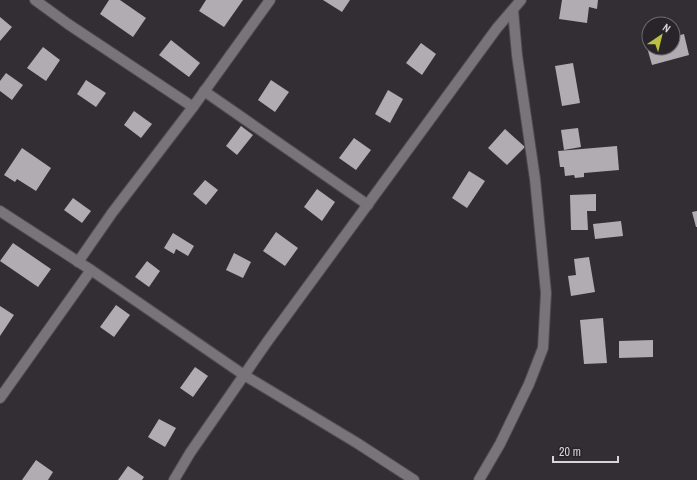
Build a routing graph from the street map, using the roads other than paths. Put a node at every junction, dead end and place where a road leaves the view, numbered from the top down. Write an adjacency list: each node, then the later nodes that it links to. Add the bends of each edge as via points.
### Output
1 (35, 0): 6 (street)
2 (270, 0): 5 (street)
3 (521, 0): 4 (street)
4 (513, 10): 7 (street); 15 (street, via 517,56 535,178 546,293 543,348 507,431)
5 (204, 91): 6 (street); 7 (street)
6 (193, 108): 9 (street, via 112,213)
7 (368, 205): 11 (street)
8 (0, 211): 9 (street)
9 (78, 262): 10 (street)
10 (91, 270): 11 (street); 12 (street)
11 (244, 375): 13 (street); 14 (street, via 357,442)
12 (0, 398)
13 (174, 480)
14 (414, 480)
15 (479, 480)

